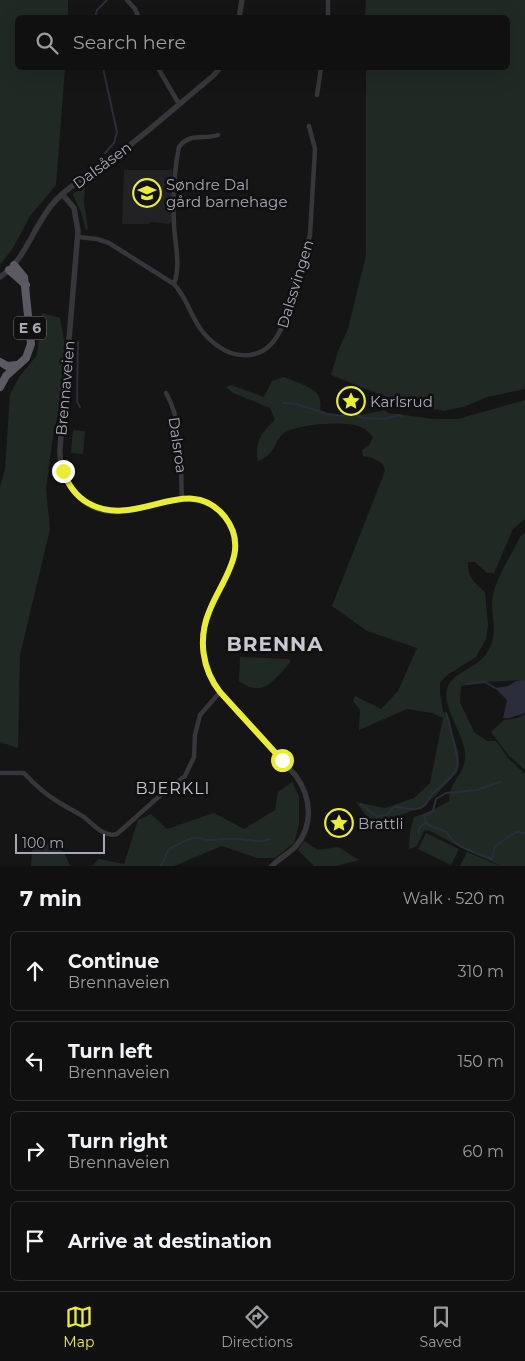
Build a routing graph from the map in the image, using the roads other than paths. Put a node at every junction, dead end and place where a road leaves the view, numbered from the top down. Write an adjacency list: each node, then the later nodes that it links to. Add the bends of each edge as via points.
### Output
1 (127, 0): 4 (street)
2 (242, 0): 5 (street)
3 (328, 0): 6 (street)
4 (138, 15)
5 (240, 15)
6 (328, 15)
7 (159, 70): 11 (street)
8 (218, 70): 11 (street, Dalsåsen)
9 (321, 70): 10 (street)
10 (317, 95)
11 (179, 104): 14 (street, Dalsåsen, via 111,160)
12 (310, 126): 18 (street, Dalssvingen, via 315,149 310,234 284,322 274,343 255,355 236,355 223,350 198,328)
13 (218, 135): 18 (street, via 191,137 179,147 174,197 178,271)
14 (62, 194): 15 (street, Brennaveien, via 75,212); 16 (street, Dalsåsen, via 42,217)
15 (78, 237): 18 (street, Dalssvingen, via 105,241); 23 (street, Brennaveien, via 60,448 65,476 83,500 111,511 132,511)
16 (11, 268): 17 (street, Dalsåsen); 20 (highway, E 6, via 23,275 26,285 31,344 27,355)
17 (0, 277)
18 (174, 284)
19 (0, 362): 20 (highway, via 7,366)
20 (17, 365): 21 (highway, E 6)
21 (0, 387)
22 (166, 393): 23 (street, Dalsroa, via 181,446)
23 (182, 498): 24 (street, Brennaveien, via 202,501 217,510 229,523 234,539 232,564 210,609 203,634 206,665)
24 (220, 692): 25 (street, via 200,715 194,757 185,776 117,834 109,835 101,830 48,795 24,773); 26 (street, Brennaveien, via 290,769 307,796 308,816 304,832 294,848)
25 (0, 773)
26 (272, 866)

